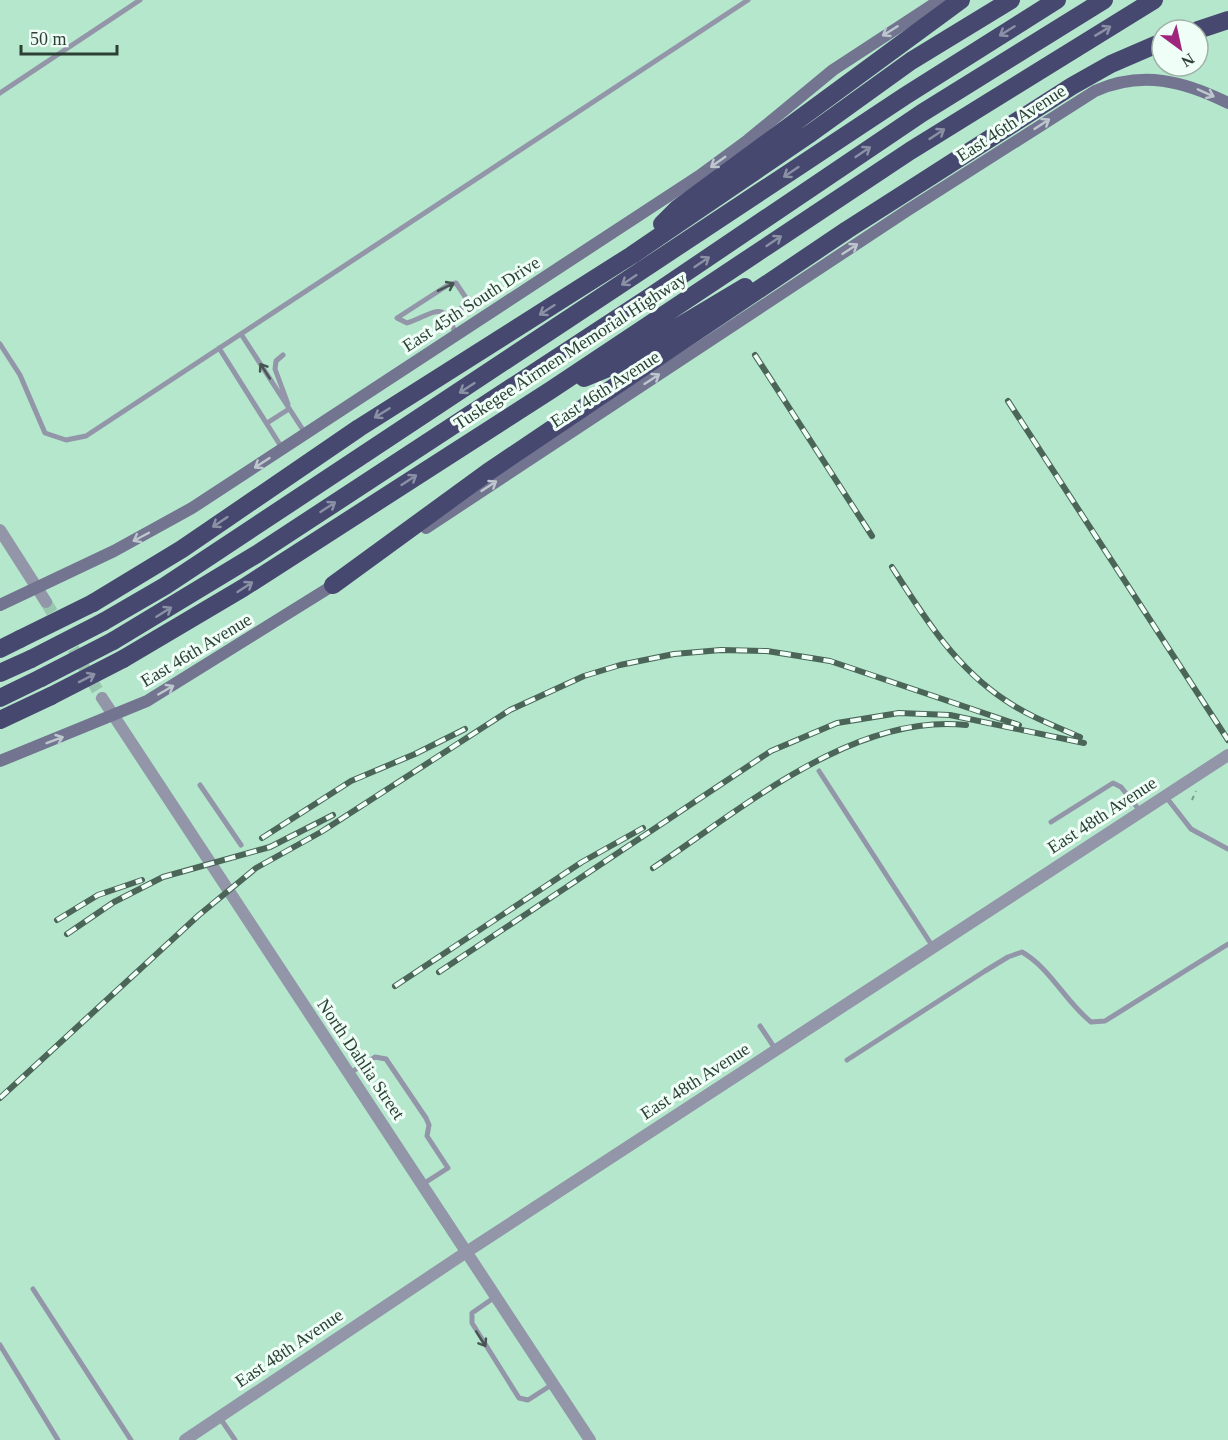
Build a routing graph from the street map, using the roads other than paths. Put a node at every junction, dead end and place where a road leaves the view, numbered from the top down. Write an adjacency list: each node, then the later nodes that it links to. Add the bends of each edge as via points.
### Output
1 (140, 0): 12 (lane)
2 (748, 0): 17 (lane)
3 (940, 0): 18 (main road, East 45th South Drive, one-way to 18, via 833,70 699,176)
4 (962, 0): 15 (highway, via 677,209)
5 (1011, 0): 15 (highway, via 911,61)
6 (1057, 0): 33 (highway, one-way to 33, bridge, via 905,96 165,586)
7 (1104, 0): 34 (highway, one-way to 7, bridge, via 113,641 257,554 922,113)
8 (1154, 0): 22 (highway, Tuskegee Airmen Memorial Highway, one-way to 8, via 910,151)
9 (1228, 20): 10 (highway)
10 (1210, 26)
11 (1150, 47): 14 (highway, via 1072,86)
12 (0, 93)
13 (1228, 103): 28 (main road, East 46th Avenue, one-way to 13, via 1095,91 1119,82 1154,79 1192,87)
14 (847, 230): 22 (highway, via 610,367); 28 (highway, via 488,472)
15 (632, 255): 32 (highway, one-way to 32, bridge, via 359,428 173,555 93,603)
16 (449, 316): 16 (lane, one-way to 16, via 439,310 407,323 397,318 456,283 468,301); 18 (lane)
17 (240, 334): 20 (lane); 23 (lane, one-way to 17)
18 (456, 336): 25 (main road, East 45th South Drive)
19 (0, 344): 20 (lane, via 20,375 43,431 47,436 66,440 92,433)
20 (219, 348): 24 (lane)
21 (283, 355): 23 (lane, via 276,361 275,369)
22 (551, 390): 37 (highway, Tuskegee Airmen Memorial Highway, one-way to 22, bridge, via 123,659 204,613)
23 (289, 409): 24 (lane); 25 (lane)
24 (267, 423): 26 (lane)
25 (306, 434): 26 (main road, East 45th South Drive)
26 (283, 449): 29 (main road, East 45th South Drive, one-way to 29, via 161,526)
27 (0, 530): 29 (street)
28 (333, 585): 36 (main road, East 46th Avenue, one-way to 28, via 180,682)
29 (36, 586): 30 (street); 31 (main road, East 45th South Drive)
30 (46, 602)
31 (0, 605)
32 (0, 649)
33 (0, 673)
34 (0, 698)
35 (102, 698): 36 (street, North Dahlia Street)
36 (114, 716): 39 (main road, East 46th Avenue, one-way to 36); 52 (street, North Dahlia Street)
37 (0, 720)
38 (1228, 755): 42 (street, East 48th Avenue)
39 (0, 761)
40 (819, 771): 48 (lane)
41 (200, 785): 45 (lane)
42 (1165, 796): 43 (street, East 48th Avenue); 46 (lane, via 1191,830)
43 (1140, 812): 44 (lane, via 1121,786 1113,783); 48 (street, East 48th Avenue)
44 (1051, 822)
45 (241, 845)
46 (1228, 849)
47 (1228, 944): 51 (lane, via 1105,1021 1091,1022 1073,1008 1037,961 1022,952 984,971)
48 (933, 947): 50 (street, East 48th Avenue)
49 (760, 1026): 50 (lane)
50 (776, 1050): 54 (street, East 48th Avenue)
51 (847, 1060)
52 (349, 1074): 53 (street, North Dahlia Street); 53 (lane, via 375,1057 386,1059 426,1118 427,1136 448,1168)
53 (423, 1184): 54 (street, North Dahlia Street)
54 (468, 1251): 56 (street, North Dahlia Street); 59 (street, East 48th Avenue)
55 (33, 1288): 61 (lane)
56 (497, 1296): 58 (street, North Dahlia Street); 58 (lane, one-way to 58, via 472,1313 472,1323 519,1398 528,1400)
57 (0, 1345): 60 (lane)
58 (554, 1384): 64 (street, North Dahlia Street)
59 (219, 1417): 62 (street, East 48th Avenue); 63 (lane)
60 (58, 1440)
61 (131, 1440)
62 (184, 1440)
63 (235, 1440)
64 (590, 1440)

